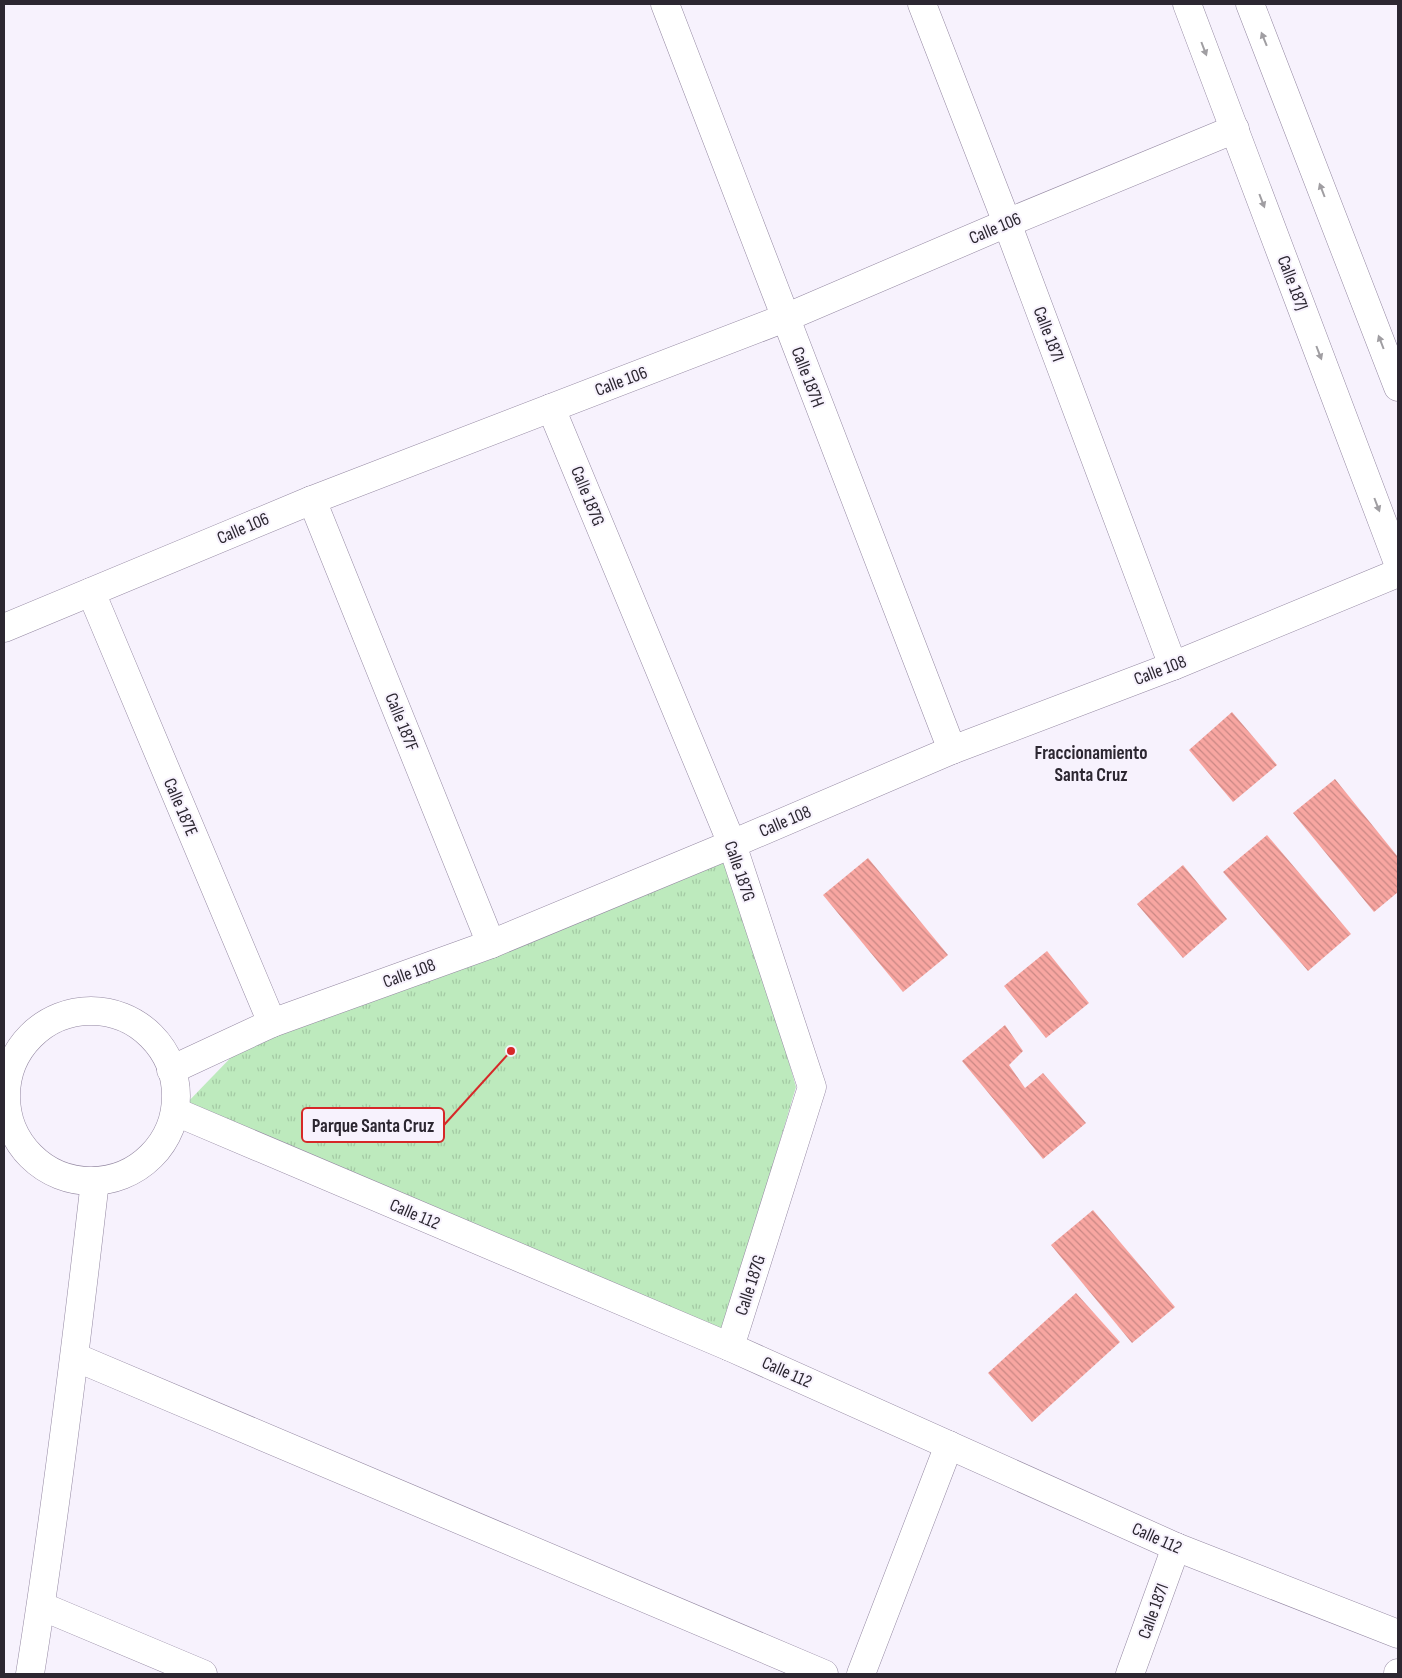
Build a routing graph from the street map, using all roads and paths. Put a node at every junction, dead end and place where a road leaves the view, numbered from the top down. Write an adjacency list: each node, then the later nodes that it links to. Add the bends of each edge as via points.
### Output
1 (664, 4): 7 (street, Calle 187H)
2 (922, 4): 6 (street, Calle 187I)
3 (1187, 4): 5 (street, Calle 187J, one-way to 5)
4 (1250, 4): 8 (street, one-way to 4)
5 (1235, 128): 6 (street, Calle 106); 11 (street, Calle 187J, one-way to 11)
6 (1007, 223): 7 (street, Calle 106); 15 (street, Calle 187I)
7 (785, 318): 9 (street, Calle 106); 16 (street, Calle 187H)
8 (1398, 387)
9 (551, 408): 10 (street, Calle 106); 17 (street, Calle 187G)
10 (312, 500): 13 (street, Calle 106); 18 (street, Calle 187F)
11 (1398, 563)
12 (1398, 573): 15 (street, Calle 108)
13 (91, 592): 14 (street, Calle 106); 19 (street, Calle 187E)
14 (4, 628)
15 (1173, 666): 16 (street, Calle 108)
16 (952, 750): 17 (street, Calle 108)
17 (732, 844): 18 (street, Calle 108); 25 (street, Calle 187G, via 812,1087)
18 (491, 944): 19 (street, Calle 108)
19 (272, 1023): 20 (street, Calle 108)
20 (171, 1070): 21 (street, via 166,1054 147,1031 112,1013 82,1010 53,1019 30,1036); 22 (street, via 176,1083)
21 (7, 1075): 23 (street)
22 (176, 1112): 24 (street, via 167,1136 149,1160 124,1175); 25 (street, Calle 112)
23 (7, 1119): 24 (street, via 19,1142 39,1163 66,1178)
24 (95, 1182): 26 (street)
25 (730, 1347): 27 (street, Calle 112)
26 (75, 1357): 29 (street); 33 (street)
27 (949, 1445): 28 (street, Calle 112); 34 (street)
28 (1176, 1548): 30 (street, Calle 112); 35 (street, Calle 187I)
29 (41, 1606): 31 (street); 32 (street)
30 (1398, 1634)
31 (30, 1674)
32 (203, 1674)
33 (824, 1674)
34 (861, 1674)
35 (1130, 1674)

